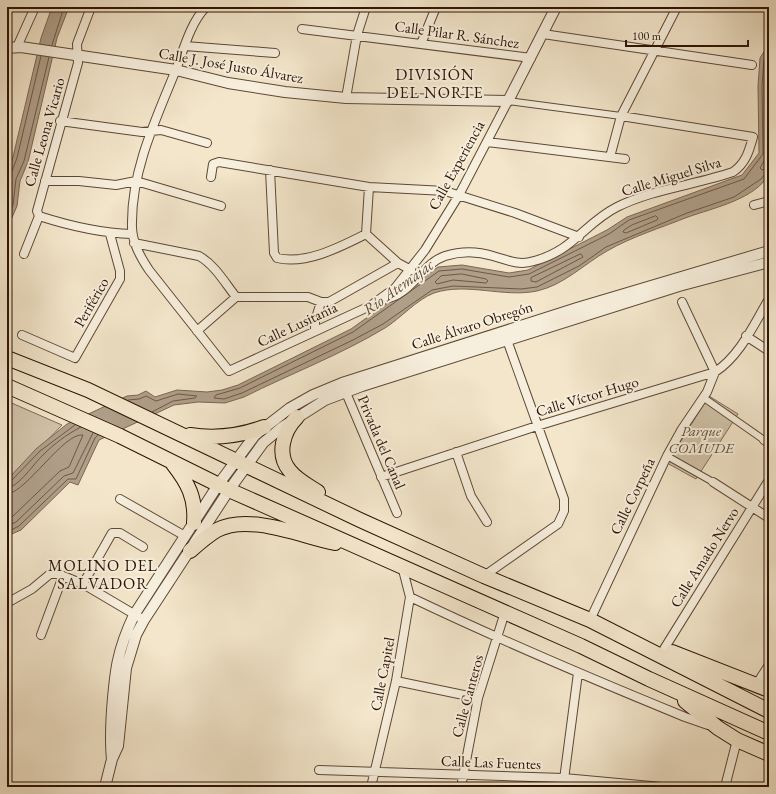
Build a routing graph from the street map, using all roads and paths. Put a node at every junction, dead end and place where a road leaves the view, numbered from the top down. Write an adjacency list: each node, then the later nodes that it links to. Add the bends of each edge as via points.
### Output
1 (36, 7): 13 (street)
2 (92, 7): 16 (street, Calle Leona Vicario)
3 (206, 7): 12 (street, via 200,12)
4 (366, 7): 10 (street)
5 (436, 7): 11 (street)
6 (556, 7): 9 (street, Calle Experiencia)
7 (677, 7): 14 (street)
8 (302, 29): 10 (street, Calle Pilar R. Sánchez)
9 (543, 34): 14 (street); 17 (street, Calle Experiencia)
10 (356, 35): 11 (street, Calle Pilar R. Sánchez); 20 (street)
11 (421, 44): 17 (street, Calle Pilar R. Sánchez)
12 (185, 46): 15 (street); 19 (street)
13 (15, 48): 16 (street, Calle J. José Justo Álvarez)
14 (655, 50): 18 (street); 22 (street)
15 (275, 52)
16 (74, 55): 19 (street, Calle J. José Justo Álvarez); 23 (street, Calle Leona Vicario, via 78,63)
17 (531, 58): 21 (street, Calle Experiencia)
18 (752, 65)
19 (176, 70): 20 (street, Calle J. José Justo Álvarez, via 285,92); 24 (street)
20 (346, 98): 21 (street, Calle J. José Justo Álvarez)
21 (508, 101): 22 (street); 25 (street, Calle Experiencia)
22 (621, 116): 27 (street); 42 (street, Calle Miguel Silva, via 753,137 745,160 733,172 667,190 616,208)
23 (60, 122): 24 (street); 31 (street, Calle Leona Vicario)
24 (150, 132): 26 (street, via 161,130); 32 (street)
25 (487, 142): 27 (street); 34 (street, Calle Experiencia)
26 (207, 143)
27 (610, 157): 28 (street)
28 (625, 159)
29 (270, 170): 30 (street, via 217,162 213,164); 33 (street); 41 (street, via 276,258 307,258)
30 (211, 177)
31 (45, 181): 32 (street, via 116,185); 38 (street, Calle Leona Vicario, via 37,211)
32 (136, 181): 37 (street); 40 (street)
33 (369, 187): 34 (street, via 427,188); 41 (street)
34 (459, 195): 42 (street); 48 (street, Calle Experiencia)
35 (769, 201): 36 (street)
36 (754, 204)
37 (221, 206)
38 (39, 216): 39 (street); 45 (street, Calle Leona Vicario)
39 (110, 234): 40 (street); 56 (street, Periférico, via 120,279 75,358)
40 (132, 234): 43 (street)
41 (366, 234): 47 (street)
42 (579, 237): 50 (street, Calle Miguel Silva, via 558,253 531,262 518,263 479,252 446,256 430,264 416,281 404,290 390,298)
43 (134, 243): 49 (street, via 199,256 214,268); 54 (street, via 148,270)
44 (769, 251): 63 (street, Calle Álvaro Obregón, via 577,308)
45 (24, 254)
46 (769, 262): 58 (street, Calle Álvaro Obregón, via 679,286)
47 (398, 263): 48 (street); 52 (street, via 336,299)
48 (410, 270): 50 (street, Calle Lusitania, via 395,288)
49 (236, 298): 52 (street, via 308,297); 54 (street)
50 (381, 299): 55 (street, Calle Lusitania)
51 (769, 299): 57 (street, Calle Víctor Hugo)
52 (321, 302): 55 (street, via 315,321)
53 (682, 302): 61 (street)
54 (197, 331): 55 (street, Calle Lusitania, via 229,370)
55 (315, 331)
56 (22, 335)
57 (746, 336): 59 (street); 61 (street, Calle Víctor Hugo, via 737,351)
58 (507, 340): 63 (street, Calle Álvaro Obregón); 66 (street)
59 (769, 351)
60 (7, 358): 68 (highway, via 88,390)
61 (715, 372): 64 (street, Calle Corpeña); 66 (street, Calle Víctor Hugo)
62 (7, 386): 72 (highway)
63 (343, 388): 65 (street, Calle Álvaro Obregón); 67 (street, Calle Álvaro Obregón, via 313,395); 74 (street, Privada del Canal)
64 (704, 398): 69 (street); 71 (street, Calle Corpeña)
65 (297, 417): 73 (street, Calle Álvaro Obregón); 82 (highway, via 288,429 283,444 282,454 287,468 294,476)
66 (538, 426): 70 (street, Calle Víctor Hugo); 91 (street, via 564,499 564,511 558,524)
67 (264, 427): 68 (highway, via 245,434 225,437); 73 (street, Calle Álvaro Obregón, via 255,435)
68 (177, 433): 73 (highway)
69 (767, 441)
70 (456, 452): 74 (street, Calle Víctor Hugo); 83 (street, via 471,496)
71 (667, 456): 76 (street); 98 (street, Calle Corpeña)
72 (172, 462): 77 (highway); 84 (highway, via 191,491 195,507)
73 (241, 463): 77 (street, Calle Álvaro Obregón); 82 (highway)
74 (381, 477): 80 (street, Privada del Canal)
75 (769, 480): 79 (street, Calle Amado Nervo)
76 (713, 482): 79 (street)
77 (224, 487): 84 (street); 87 (highway); 88 (street)
78 (120, 499): 85 (street)
79 (752, 507): 81 (street); 102 (street, Calle Amado Nervo)
80 (397, 513)
81 (769, 518)
82 (360, 520): 91 (highway)
83 (488, 522)
84 (194, 523): 85 (street)
85 (185, 536): 96 (street)
86 (143, 547): 92 (street, via 120,533 112,534)
87 (359, 547): 88 (highway, via 270,527 240,525 217,530); 89 (highway)
88 (190, 552): 97 (street)
89 (402, 566): 93 (street, Calle Capitel); 95 (highway)
90 (63, 576): 92 (street); 94 (street, via 50,574 32,589); 99 (street)
91 (484, 576): 98 (highway)
92 (83, 584): 96 (street)
93 (410, 597): 101 (street); 106 (street, Calle Capitel)
94 (7, 603)
95 (505, 612): 101 (street, Calle Canteros); 105 (highway)
96 (134, 615): 97 (street); 114 (street, via 120,648 115,669 110,745)
97 (144, 620): 114 (street, via 136,635 126,668 118,746)
98 (590, 620): 100 (highway)
99 (41, 635)
100 (621, 635): 102 (highway); 109 (highway)
101 (497, 639): 104 (street); 108 (street, Calle Canteros)
102 (664, 649): 107 (highway)
103 (769, 665): 107 (street)
104 (578, 673): 110 (street); 118 (street)
105 (649, 679): 110 (highway, via 686,702); 111 (highway)
106 (396, 681): 108 (street); 116 (street, Calle Capitel)
107 (762, 687)
108 (478, 698): 117 (street, Calle Canteros)
109 (769, 711)
110 (718, 728): 112 (highway)
111 (769, 732)
112 (737, 740): 113 (highway); 124 (street)
113 (769, 754)
114 (112, 759): 119 (street)
115 (319, 770): 116 (street, Calle Las Fuentes)
116 (375, 772): 117 (street, Calle Las Fuentes); 120 (street, Calle Capitel)
117 (462, 775): 118 (street, Calle Las Fuentes); 121 (street, Calle Canteros)
118 (564, 778): 122 (street); 123 (street, Calle Las Fuentes)
119 (105, 787)
120 (371, 787)
121 (460, 787)
122 (563, 787)
123 (662, 787)
124 (725, 787)

